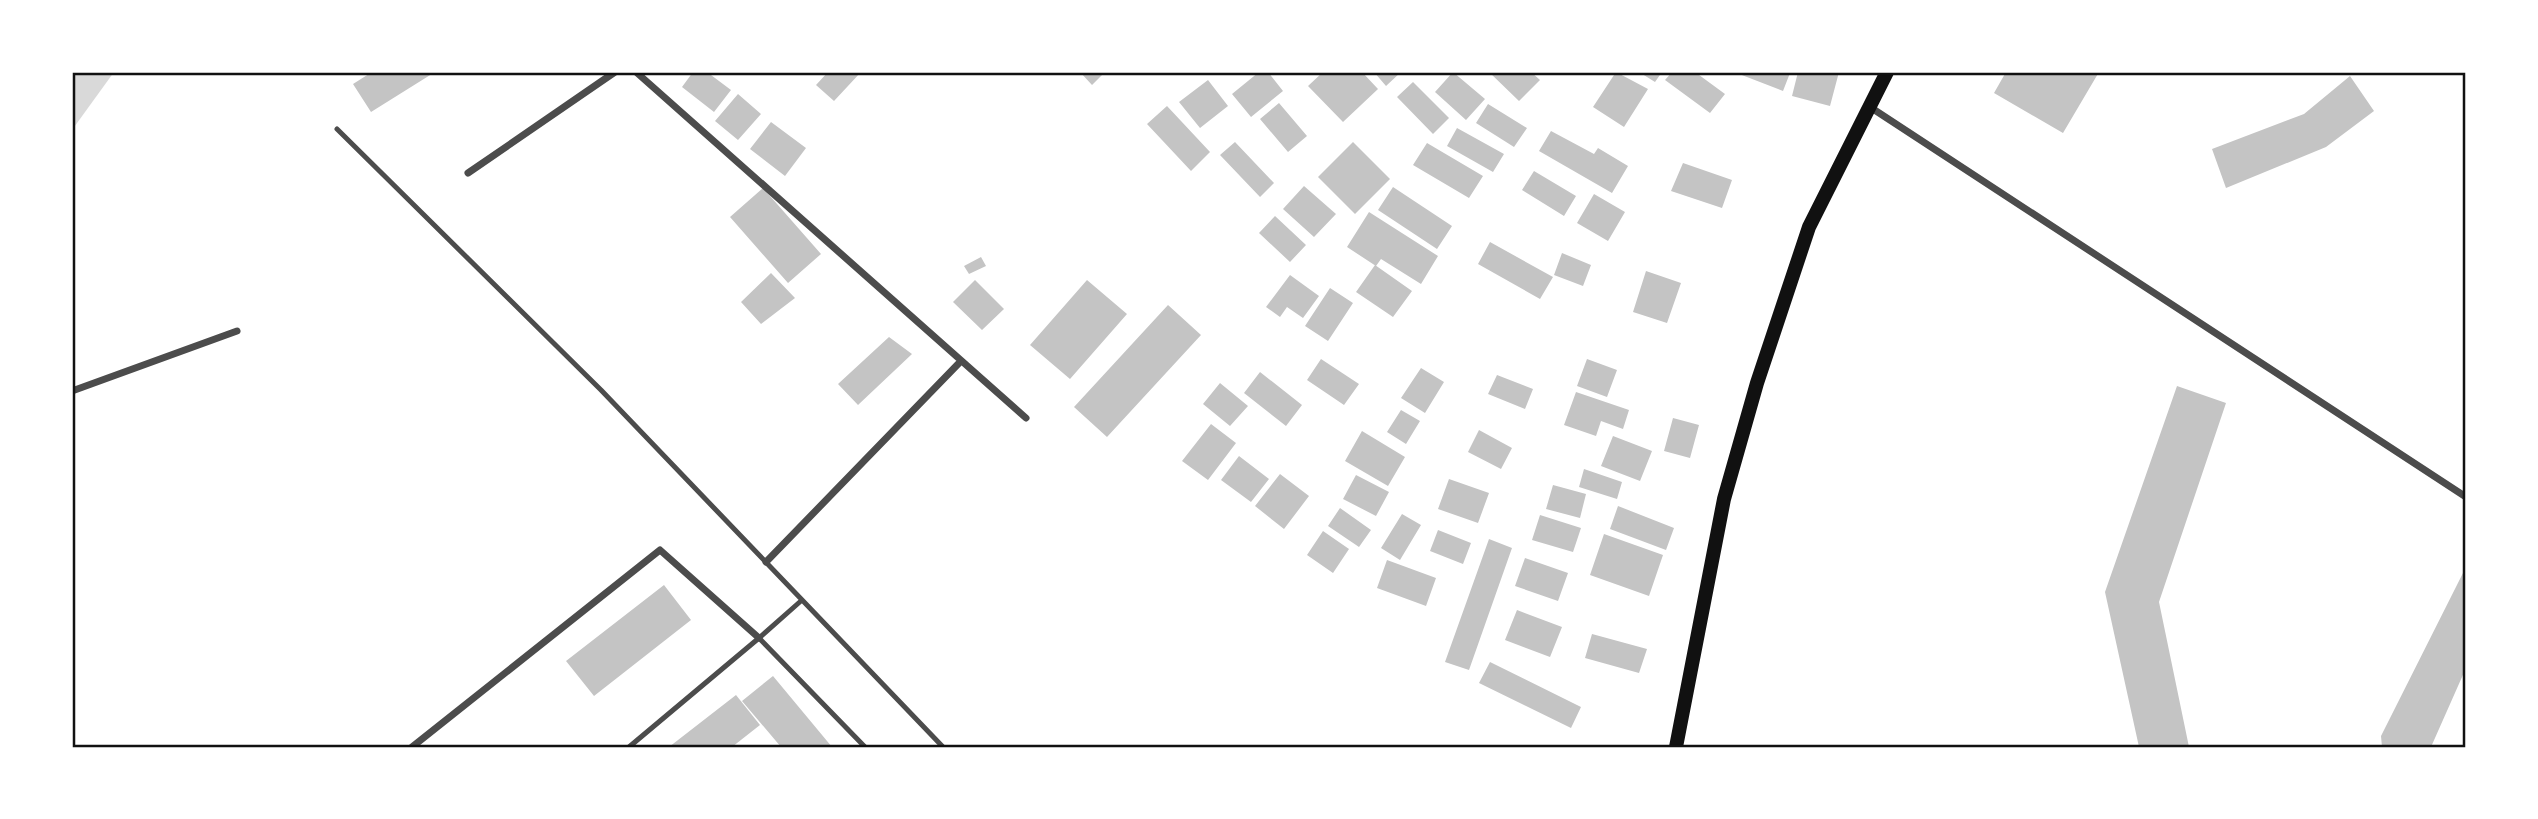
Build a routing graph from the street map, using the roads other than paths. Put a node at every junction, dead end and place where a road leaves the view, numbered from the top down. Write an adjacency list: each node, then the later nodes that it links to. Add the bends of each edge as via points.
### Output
1 (615, 72): 6 (street)
2 (636, 72): 8 (street)
3 (1888, 72): 4 (main road)
4 (1870, 107): 11 (street); 19 (main road, via 1809,227 1757,383 1724,499)
5 (337, 129): 12 (lane, via 601,390)
6 (468, 173)
7 (237, 331): 9 (street)
8 (961, 360): 10 (street); 12 (street)
9 (72, 391)
10 (1026, 418)
11 (2466, 497)
12 (766, 562): 13 (lane)
13 (803, 600): 14 (lane); 18 (lane)
14 (760, 638): 15 (street, via 660,550); 16 (lane); 17 (lane)
15 (412, 747)
16 (629, 747)
17 (866, 747)
18 (943, 747)
19 (1676, 747)

